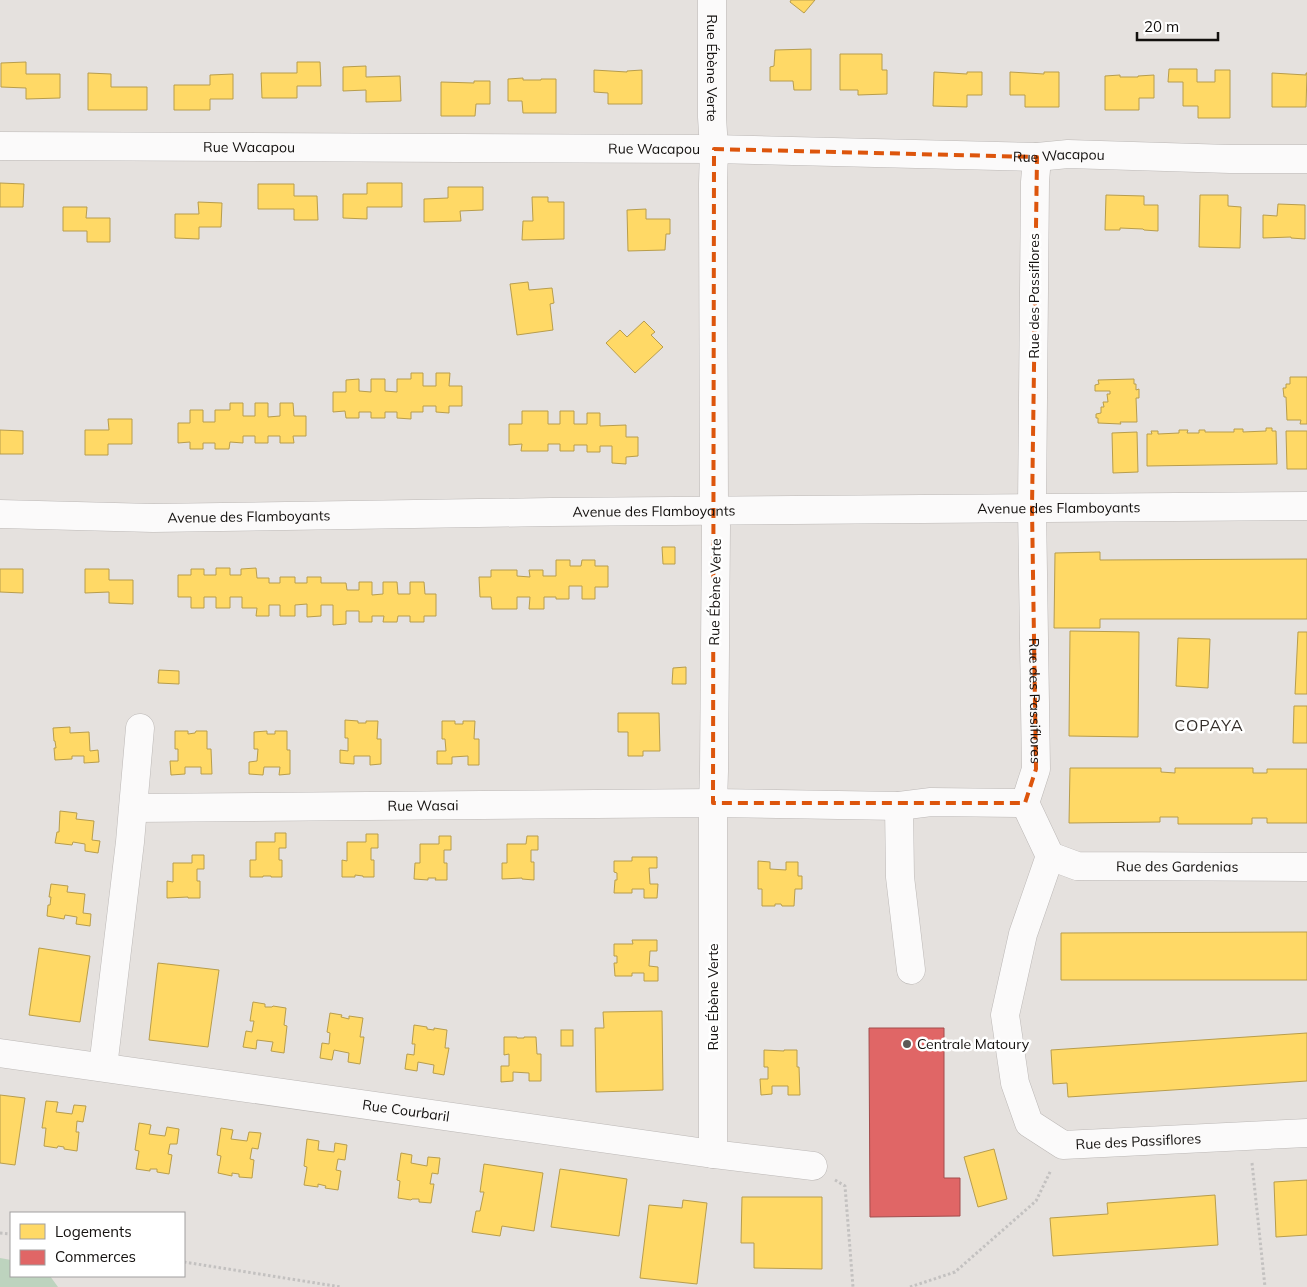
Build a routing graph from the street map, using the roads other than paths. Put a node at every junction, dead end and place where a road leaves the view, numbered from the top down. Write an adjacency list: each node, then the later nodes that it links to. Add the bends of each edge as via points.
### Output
1 (712, 0): 3 (street, Rue Ébène Verte)
2 (0, 146): 3 (street, Rue Wacapou)
3 (714, 149): 4 (street, Rue Wacapou); 8 (street, Rue Ébène Verte)
4 (1037, 157): 5 (street, Rue Wacapou, via 1068,154); 7 (street, Rue des Passiflores)
5 (1307, 159)
6 (1307, 506): 7 (street, Avenue des Flamboyants)
7 (1032, 508): 8 (street, Avenue des Flamboyants); 12 (street, Rue des Passiflores, via 1036,769)
8 (714, 511): 9 (street, Avenue des Flamboyants, via 153,518); 11 (street, Rue Ébène Verte)
9 (0, 514)
10 (140, 728): 14 (street)
11 (713, 803): 13 (street, Rue Wasai); 14 (street, Rue Wasai); 21 (street, Rue Ébène Verte)
12 (1025, 803): 13 (street, Rue Wasai, via 931,802); 15 (street)
13 (900, 806): 17 (street, via 900,877)
14 (134, 808): 19 (street)
15 (1050, 856): 16 (street, Rue des Gardenias, via 1076,866); 20 (street, Rue des Passiflores, via 1023,934 1005,1015 1015,1083 1030,1123 1063,1145)
16 (1307, 867)
17 (911, 970)
18 (0, 1053): 19 (street, Rue Courbaril)
19 (103, 1067): 21 (street, Rue Courbaril)
20 (1307, 1133)
21 (713, 1154): 22 (street, Rue Courbaril)
22 (813, 1166)

